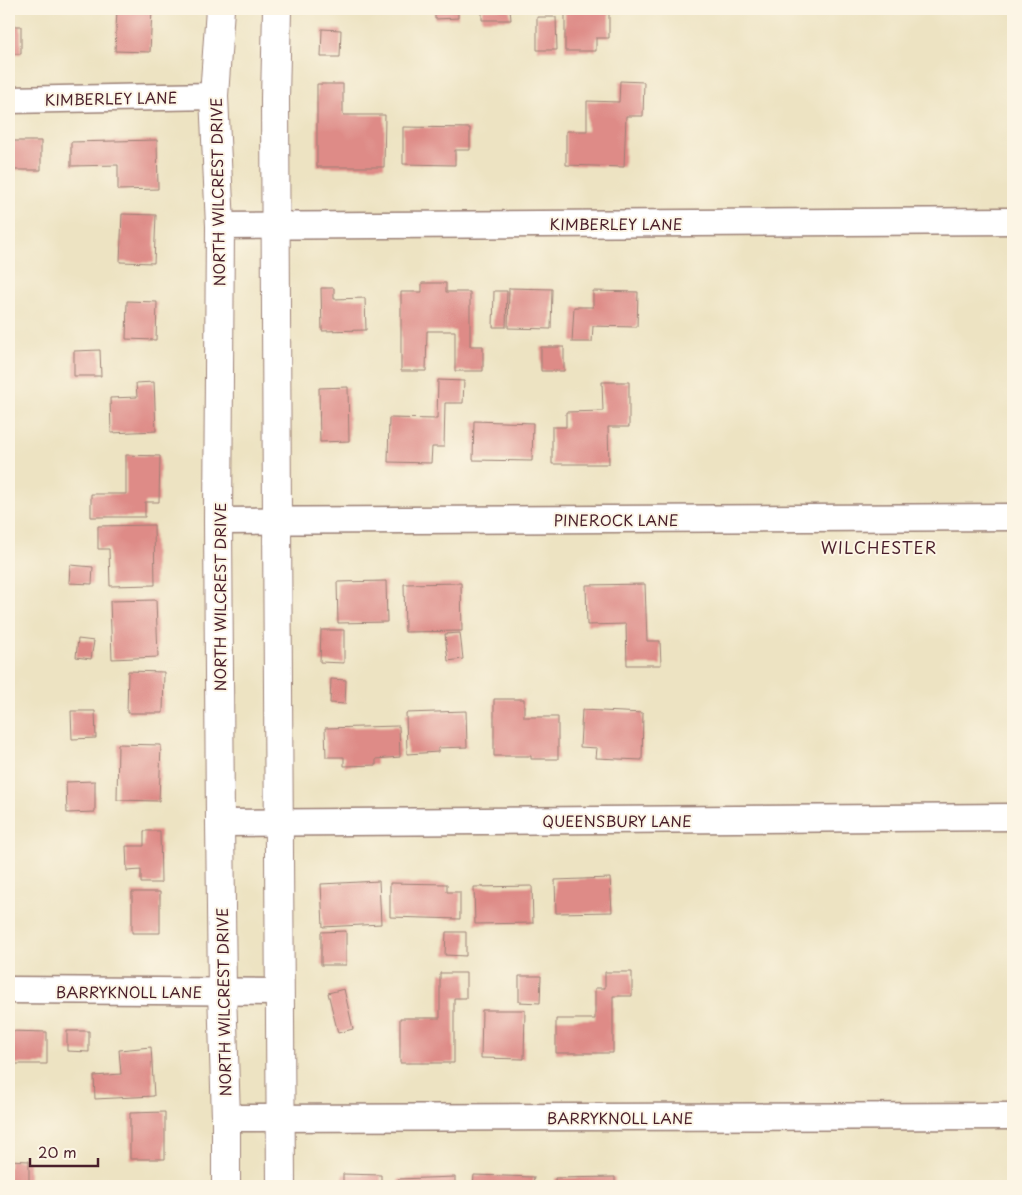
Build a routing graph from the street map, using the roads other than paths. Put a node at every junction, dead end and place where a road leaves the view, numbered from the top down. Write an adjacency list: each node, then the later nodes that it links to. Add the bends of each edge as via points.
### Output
1 (220, 9): 3 (main road, NORTH WILCREST DRIVE)
2 (277, 9): 7 (main road)
3 (214, 96): 4 (street, KIMBERLEY LANE); 6 (main road, NORTH WILCREST DRIVE)
4 (9, 100)
5 (1013, 221): 7 (street, KIMBERLEY LANE)
6 (220, 226): 7 (street, KIMBERLEY LANE); 9 (main road, NORTH WILCREST DRIVE)
7 (276, 226): 10 (main road)
8 (1013, 518): 10 (street, PINEROCK LANE)
9 (218, 521): 10 (street, PINEROCK LANE); 13 (main road, NORTH WILCREST DRIVE)
10 (277, 521): 12 (main road)
11 (1013, 817): 12 (street, QUEENSBURY LANE)
12 (280, 822): 13 (street, QUEENSBURY LANE); 16 (main road)
13 (220, 823): 15 (main road, NORTH WILCREST DRIVE)
14 (9, 990): 15 (street, BARRYKNOLL LANE)
15 (222, 992): 16 (street, BARRYKNOLL LANE); 18 (main road, NORTH WILCREST DRIVE)
16 (279, 992): 19 (main road)
17 (1013, 1116): 19 (street, BARRYKNOLL LANE)
18 (226, 1118): 19 (street, BARRYKNOLL LANE); 20 (main road, NORTH WILCREST DRIVE)
19 (280, 1118): 21 (main road)
20 (226, 1186)
21 (281, 1186)

